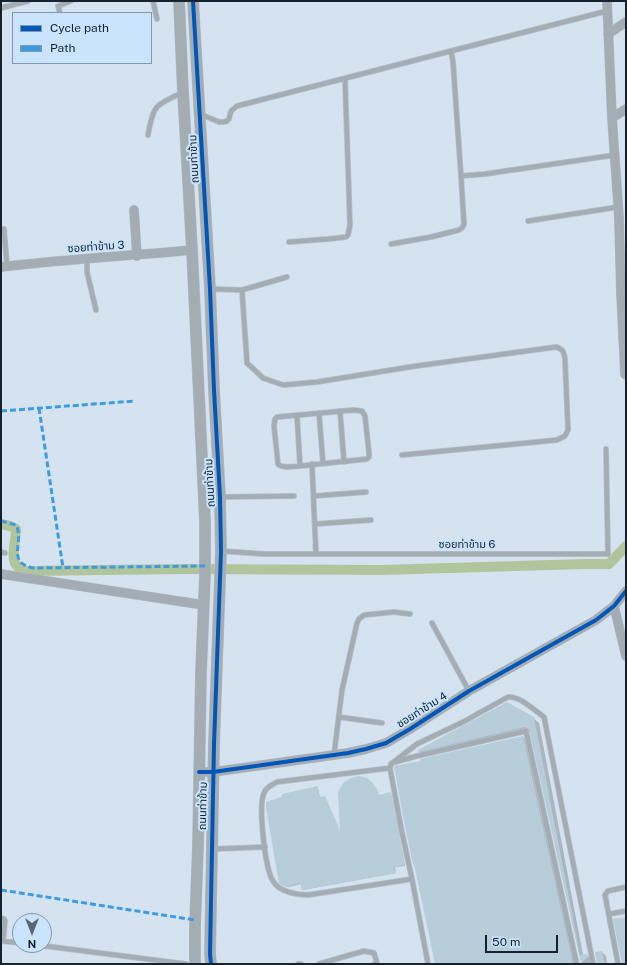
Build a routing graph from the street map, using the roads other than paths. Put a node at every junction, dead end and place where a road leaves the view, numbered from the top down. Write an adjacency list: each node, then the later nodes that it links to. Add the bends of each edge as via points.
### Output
1 (28, 1): 9 (lane)
2 (55, 1): 8 (lane)
3 (71, 1): 8 (lane)
4 (153, 1): 12 (lane)
5 (179, 1): 17 (street, ถนนท่าข้าม)
6 (193, 1): 19 (street, ถนนท่าข้าม)
7 (607, 1): 10 (street)
8 (58, 6): 11 (lane)
9 (1, 8)
10 (607, 11): 14 (street); 15 (lane)
11 (60, 12)
12 (156, 19)
13 (626, 22): 14 (street)
14 (608, 34): 20 (street)
15 (451, 51): 16 (lane); 23 (lane)
16 (345, 79): 19 (lane, via 237,106 231,111 227,121 219,122); 29 (lane, via 350,225 348,235 328,240)
17 (183, 92): 21 (lane, via 155,109); 31 (street, ถนนท่าข้าม)
18 (626, 109): 20 (street)
19 (200, 114): 37 (street, ถนนท่าข้าม)
20 (612, 118): 22 (street)
21 (148, 135)
22 (615, 155): 23 (lane); 24 (street)
23 (461, 176): 30 (lane, via 464,224 462,228 431,237)
24 (618, 206): 26 (street); 27 (lane)
25 (134, 210): 32 (street)
26 (623, 216): 35 (street)
27 (528, 221)
28 (4, 229): 34 (lane)
29 (289, 242)
30 (390, 244)
31 (192, 250): 32 (street, ซอยท่าข้าม 3); 61 (street, ถนนท่าข้าม, via 205,521)
32 (137, 256): 33 (street, ซอยท่าข้าม 3)
33 (87, 259): 34 (street, ซอยท่าข้าม 3); 40 (lane, via 87,272)
34 (4, 267)
35 (623, 270): 39 (street)
36 (287, 277): 38 (lane)
37 (210, 289): 38 (lane); 54 (street, ถนนท่าข้าม)
38 (242, 290): 46 (lane, via 247,363 264,378 283,385 556,347 563,351 568,430 565,436 557,440)
39 (623, 293): 41 (street)
40 (96, 310)
41 (626, 375)
42 (340, 411): 43 (lane); 47 (lane); 47 (lane, via 362,411 365,416 369,453 367,459)
43 (319, 413): 44 (lane); 49 (lane)
44 (297, 415): 50 (lane); 50 (lane, via 277,417 274,426 278,464 283,467)
45 (606, 448): 57 (lane, ซอยท่าข้าม 6, via 608,554)
46 (402, 455)
47 (344, 462): 49 (lane)
48 (312, 464): 49 (lane); 50 (lane); 53 (lane)
49 (323, 464)
50 (300, 466)
51 (366, 492): 53 (lane)
52 (294, 496): 54 (lane)
53 (314, 496): 56 (lane)
54 (220, 497): 58 (street, ถนนท่าข้าม)
55 (371, 520): 56 (lane)
56 (315, 524): 57 (lane)
57 (316, 554): 58 (lane, ซอยท่าข้าม 6)
58 (221, 555): 72 (street, ถนนท่าข้าม)
59 (1, 574): 61 (street)
60 (626, 592): 62 (street, ซอยท่าข้าม 4)
61 (204, 605): 71 (street, ถนนท่าข้าม)
62 (614, 606): 65 (street); 66 (street, ซอยท่าข้าม 4, via 596,620)
63 (410, 614): 67 (lane, via 394,612 364,615 357,623 342,690)
64 (432, 623): 66 (lane)
65 (626, 656)
66 (469, 691): 69 (street, ซอยท่าข้าม 4, via 386,743)
67 (339, 717): 68 (lane); 69 (lane)
68 (382, 723)
69 (334, 756): 72 (street, ซอยท่าข้าม 4)
70 (391, 765): 73 (lane, via 278,782 268,787 264,793 262,813); 75 (lane); 89 (lane, via 417,756 526,731); 90 (lane, via 417,744 508,697 518,699 544,717)
71 (199, 772): 72 (street, ซอยท่าข้าม 4); 84 (street, ถนนท่าข้าม)
72 (213, 772): 74 (street, ถนนท่าข้าม)
73 (265, 848): 74 (lane); 75 (lane, via 272,881 283,890 298,894 308,895)
74 (212, 849): 85 (street, ถนนท่าข้าม)
75 (412, 879): 88 (lane)
76 (626, 887): 78 (lane, via 606,892)
77 (626, 910): 78 (lane)
78 (609, 914): 91 (lane)
79 (1, 918): 80 (lane, via 5,920)
80 (2, 941): 81 (lane)
81 (12, 942)
82 (52, 947): 83 (lane)
83 (186, 964)
84 (195, 964)
85 (211, 964)
86 (319, 964): 87 (lane, via 364,951 374,952 377,963)
87 (374, 964)
88 (428, 964)
89 (577, 964)
90 (593, 964)
91 (618, 964)

